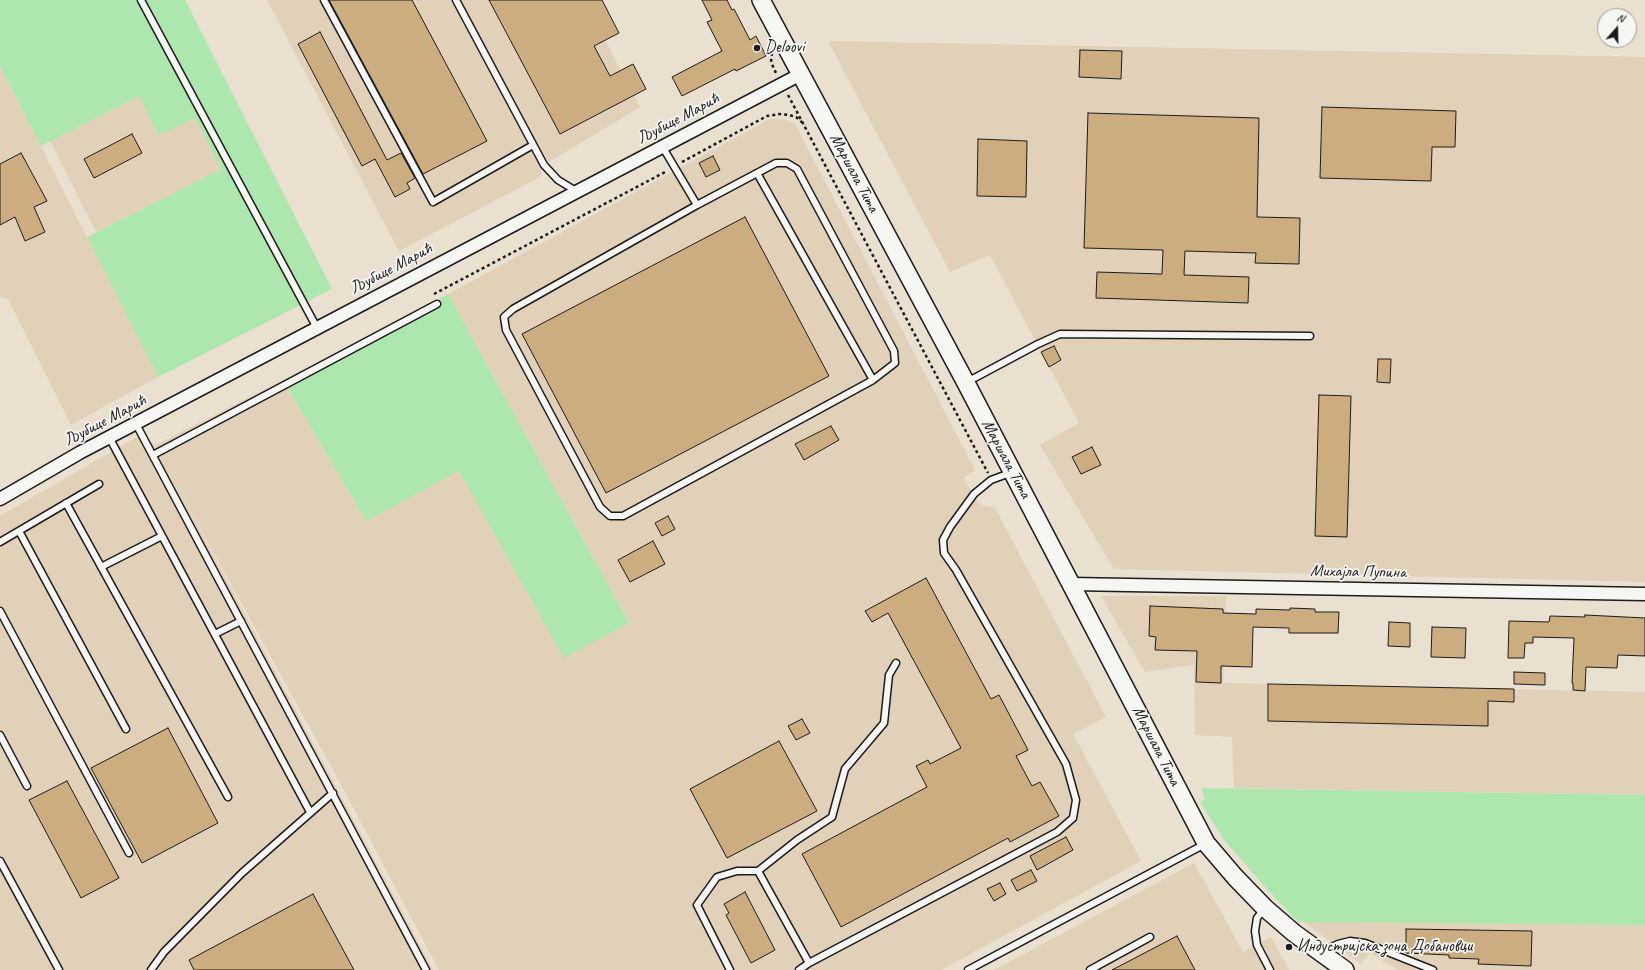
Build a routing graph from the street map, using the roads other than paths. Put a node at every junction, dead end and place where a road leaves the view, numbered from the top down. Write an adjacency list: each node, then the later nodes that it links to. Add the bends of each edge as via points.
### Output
1 (141, 0): 12 (lane)
2 (324, 0): 6 (lane, via 433,202)
3 (456, 0): 6 (lane)
4 (761, 0): 5 (main road, Маршала Тита)
5 (801, 74): 7 (street, Љубице Марић); 15 (main road, Маршала Тита)
6 (533, 145): 9 (lane, via 544,165 558,180)
7 (662, 146): 9 (street, Љубице Марић); 10 (lane)
8 (757, 173): 10 (lane); 14 (lane); 14 (lane, via 776,163 787,163 797,169 894,350 896,363)
9 (576, 191): 12 (street, Љубице Марић)
10 (697, 205): 14 (lane, via 513,309 504,317 506,330 600,508 610,516 623,516)
11 (437, 304): 18 (lane)
12 (317, 328): 16 (street, Љубице Марић)
13 (1310, 336): 15 (lane, via 1060,334)
14 (873, 380)
15 (966, 383): 19 (main road, Маршала Тита)
16 (136, 424): 17 (street, Љубице Марић); 18 (lane)
17 (109, 437): 21 (street, Љубице Марић); 24 (lane)
18 (153, 456): 31 (lane)
19 (1012, 472): 27 (main road, Маршала Тита); 47 (lane, via 991,480 974,494 943,540 944,553 1066,764 1076,800 1073,818 1057,832)
20 (99, 484): 22 (lane)
21 (0, 499)
22 (66, 503): 23 (lane); 26 (lane)
23 (18, 531): 25 (lane); 34 (lane)
24 (162, 536): 26 (lane); 32 (lane)
25 (0, 542)
26 (101, 567): 38 (lane)
27 (1071, 584): 28 (street, Михајла Пупина); 40 (main road, Маршала Тита)
28 (1645, 594)
29 (0, 611): 30 (lane)
30 (2, 620): 41 (lane)
31 (241, 621): 32 (lane); 37 (lane)
32 (215, 634): 39 (lane)
33 (896, 663): 43 (lane, via 888,675 884,723 845,768 832,817 797,840)
34 (126, 729)
35 (0, 735): 36 (lane)
36 (27, 786)
37 (333, 792): 39 (lane); 50 (lane)
38 (228, 798)
39 (310, 812): 49 (lane, via 242,873 164,952)
40 (1206, 843): 44 (main road, Маршала Тита, via 1234,877); 53 (lane)
41 (129, 853)
42 (0, 861): 48 (lane)
43 (758, 871): 47 (lane); 51 (lane, via 737,871 717,877 696,905)
44 (1265, 908): 46 (main road, Маршала Тита); 55 (lane, via 1257,918 1255,931 1257,945)
45 (1150, 937): 54 (lane)
46 (1319, 953): 56 (main road, Маршала Тита); 57 (lane, via 1350,941 1365,943)
47 (808, 963): 52 (lane)
48 (59, 970)
49 (151, 970)
50 (426, 970)
51 (730, 970)
52 (799, 970)
53 (968, 970)
54 (1090, 970)
55 (1270, 970)
56 (1345, 970)
57 (1433, 970)

